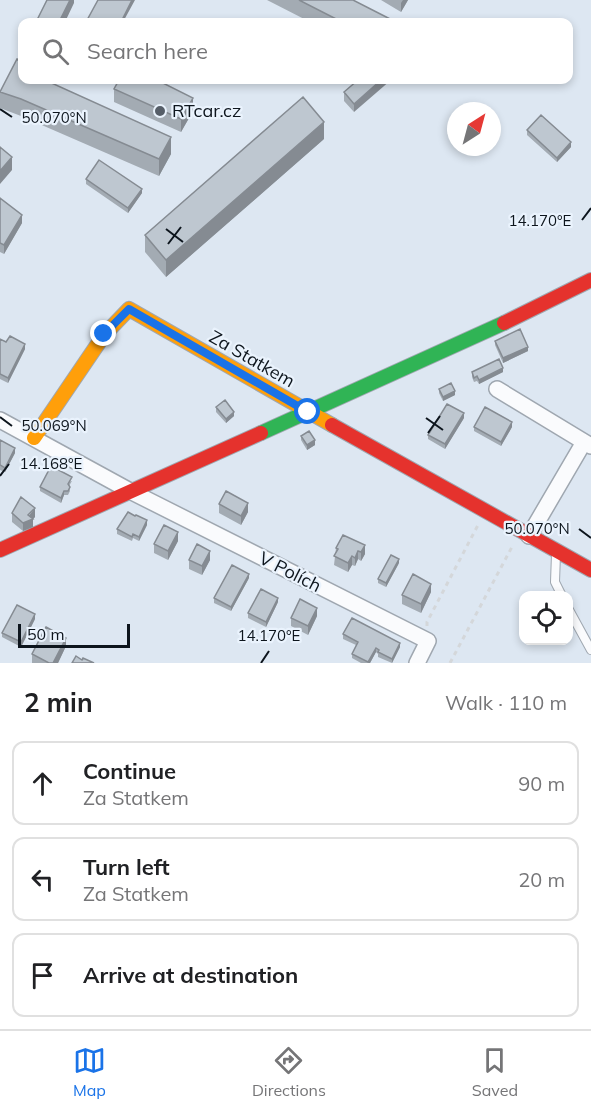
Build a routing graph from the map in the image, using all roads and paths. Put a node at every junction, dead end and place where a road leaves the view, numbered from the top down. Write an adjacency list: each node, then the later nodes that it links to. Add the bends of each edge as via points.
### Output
1 (591, 280): 3 (street)
2 (497, 389): 6 (street)
3 (308, 412): 5 (street, Za Statkem, via 129,309 104,334); 7 (street); 8 (street, Za Statkem)
4 (0, 420): 5 (street, V Polích)
5 (34, 438): 7 (street, V Polích)
6 (587, 444): 9 (street)
7 (130, 491): 10 (street); 15 (street, V Polích)
8 (486, 510): 9 (street, Za Statkem); 15 (path, via 427,622)
9 (525, 533): 11 (street, Za Statkem); 18 (path)
10 (0, 550)
11 (556, 550): 12 (street, Za Statkem); 13 (lane, via 555,582)
12 (591, 570)
13 (560, 591)
14 (573, 617): 16 (lane)
15 (428, 641): 17 (street)
16 (591, 650)
17 (417, 663)
18 (450, 663)

